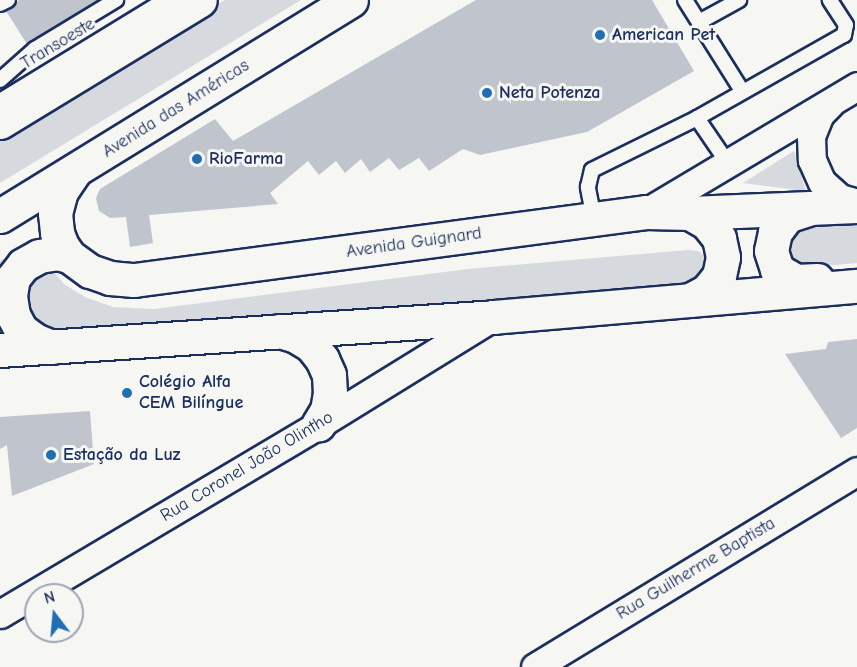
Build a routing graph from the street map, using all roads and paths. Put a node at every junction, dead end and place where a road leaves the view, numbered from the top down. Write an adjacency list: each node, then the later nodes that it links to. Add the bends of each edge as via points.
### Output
1 (8, 0): 9 (lane)
2 (116, 0): 11 (lane, via 35,49)
3 (165, 0): 14 (lane, Transoeste)
4 (200, 0): 16 (main road)
5 (351, 0): 18 (main road, Avenida das Américas)
6 (685, 0): 10 (lane)
7 (740, 0): 10 (lane)
8 (830, 0): 12 (lane, via 846,25 844,35)
9 (0, 4)
10 (699, 22): 12 (lane)
11 (0, 80)
12 (742, 91): 15 (lane)
13 (847, 92): 17 (street); 19 (street, via 820,114 811,136 812,160 822,182 840,198)
14 (0, 101)
15 (697, 118): 17 (lane); 24 (lane, via 592,170 588,187)
16 (0, 122)
17 (727, 162): 21 (street)
18 (74, 172): 23 (main road, Avenida das Américas); 25 (main road, via 61,191 55,213 57,233)
19 (857, 205): 20 (main road, Avenida Guignard)
20 (808, 209): 22 (main road, Avenida Guignard); 26 (main road, via 787,216 775,232 771,251 777,270 796,281 846,280)
21 (646, 212): 22 (main road, Avenida Guignard); 24 (main road, Avenida Guignard)
22 (690, 213): 27 (main road, via 707,223 719,238 723,257 719,276 707,291)
23 (0, 216)
24 (594, 219): 25 (main road, Avenida Guignard, via 134,280 90,271)
25 (69, 256): 30 (main road, via 39,256 23,265 11,287 13,315 21,330)
26 (857, 285): 27 (main road)
27 (690, 300): 28 (main road)
28 (493, 317): 29 (main road); 32 (street, Rua Coronel João Olintho)
29 (279, 331): 30 (main road); 32 (main road, via 311,345 329,375 327,410)
30 (52, 346): 31 (main road)
31 (0, 350)
32 (318, 425): 34 (street, Rua Coronel João Olintho)
33 (857, 471): 35 (street, Rua Guilherme Baptista)
34 (0, 615)
35 (535, 667)

